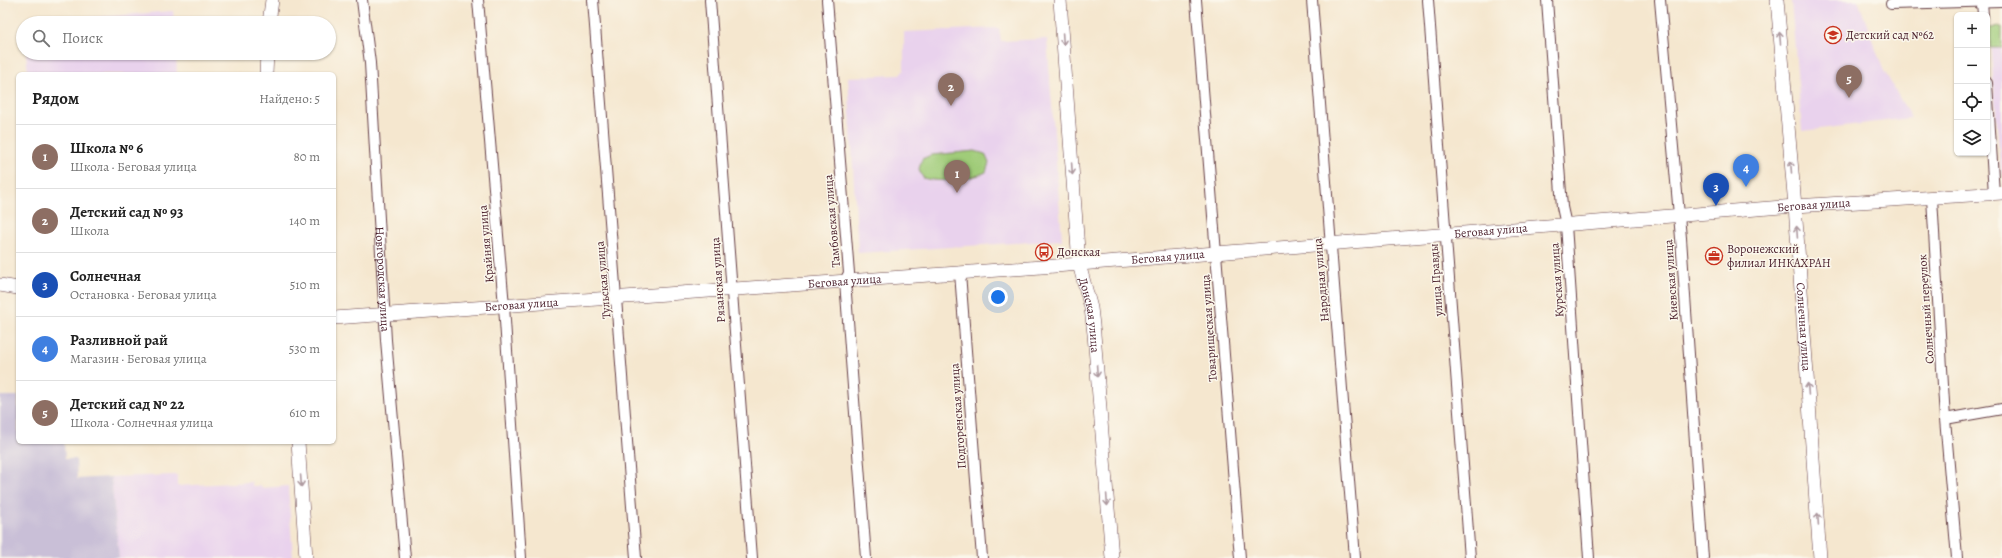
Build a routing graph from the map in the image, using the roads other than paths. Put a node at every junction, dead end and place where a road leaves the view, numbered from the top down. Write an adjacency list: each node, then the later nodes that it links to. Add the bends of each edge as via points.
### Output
1 (272, 0): 18 (street)
2 (362, 0): 38 (street, Новгородская улица, via 370,63)
3 (478, 0): 37 (street, Крайняя улица)
4 (593, 0): 36 (street, Тульская улица)
5 (710, 0): 35 (street, Рязанская улица)
6 (827, 0): 32 (street, Тамбовская улица, via 849,273)
7 (1060, 0): 30 (street, Донская улица, one-way to 30)
8 (1196, 0): 29 (street, Товарищеская улица)
9 (1312, 0): 28 (street, Народная улица)
10 (1428, 0): 27 (street, улица Правды)
11 (1547, 0): 26 (street, Курская улица, via 1562,207)
12 (1660, 0): 25 (street, Киевская улица)
13 (1777, 0): 24 (street, Солнечная улица, one-way to 13)
14 (2002, 1): 15 (street)
15 (1982, 2): 16 (street); 17 (street)
16 (1891, 4)
17 (1983, 12)
18 (271, 16)
19 (267, 60): 20 (street)
20 (266, 72)
21 (1987, 84): 22 (street)
22 (1998, 194): 23 (street, Беговая улица)
23 (1932, 198): 24 (street, Беговая улица); 41 (street, Солнечный переулок)
24 (1795, 206): 25 (street, Беговая улица); 56 (street, Солнечная улица, one-way to 24)
25 (1679, 216): 26 (street, Беговая улица); 55 (street, Киевская улица)
26 (1566, 225): 27 (street, Беговая улица); 54 (street, Курская улица)
27 (1446, 235): 28 (street, Беговая улица); 53 (street, улица Правды)
28 (1332, 243): 29 (street, Беговая улица); 52 (street, Народная улица)
29 (1217, 251): 30 (street, Беговая улица); 51 (street, Товарищеская улица)
30 (1079, 264): 31 (street, Беговая улица); 50 (street, Донская улица, one-way to 50, via 1091,308 1094,334)
31 (960, 273): 32 (street, Беговая улица); 49 (street, Подгоренская улица)
32 (845, 281): 35 (street, Беговая улица); 48 (street, Тамбовская улица)
33 (0, 285): 34 (street)
34 (16, 288)
35 (732, 289): 36 (street, Беговая улица); 47 (street, Рязанская улица)
36 (617, 298): 37 (street, Беговая улица); 46 (street, Тульская улица)
37 (504, 306): 38 (street, Беговая улица); 45 (street, Крайняя улица)
38 (385, 315): 39 (street, Беговая улица); 44 (street, Новгородская улица)
39 (336, 318)
40 (2002, 410): 41 (street)
41 (1945, 419): 57 (street, Солнечный переулок)
42 (298, 444): 43 (street, one-way to 43)
43 (306, 558)
44 (405, 558)
45 (521, 558)
46 (636, 558)
47 (752, 558)
48 (866, 558)
49 (982, 558)
50 (1112, 558)
51 (1240, 558)
52 (1355, 558)
53 (1470, 558)
54 (1589, 558)
55 (1703, 558)
56 (1820, 558)
57 (1957, 558)

